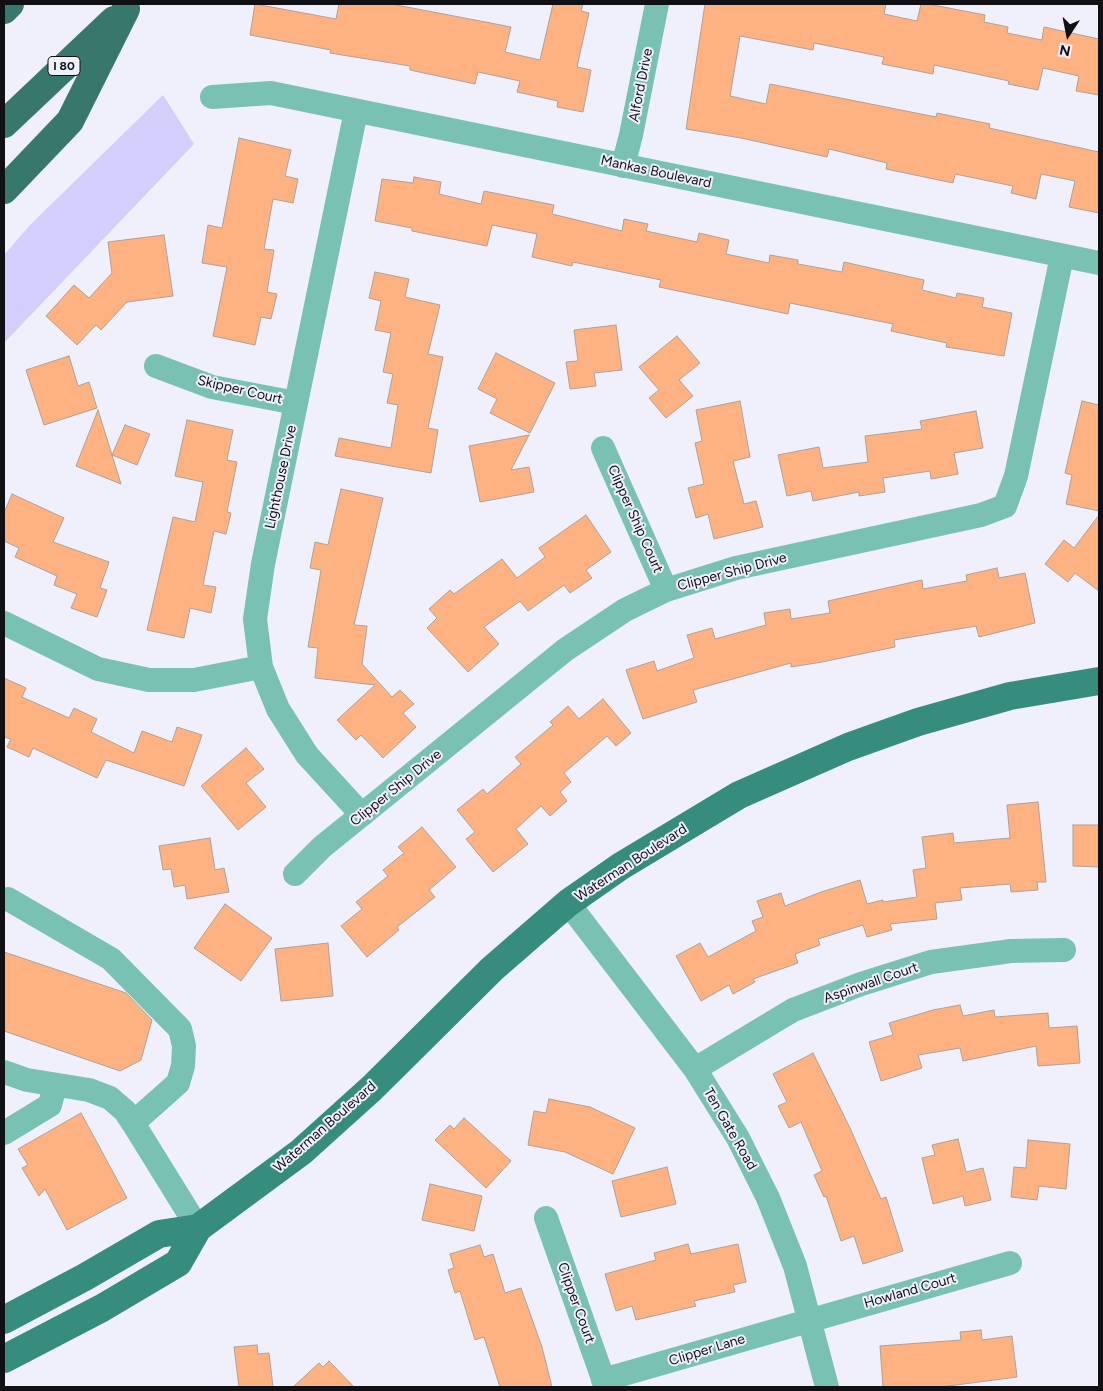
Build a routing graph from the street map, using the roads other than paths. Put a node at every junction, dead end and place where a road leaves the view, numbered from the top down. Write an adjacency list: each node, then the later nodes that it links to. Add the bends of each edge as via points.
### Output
1 (10, 4): 4 (highway)
2 (657, 4): 8 (street, Alford Drive)
3 (129, 7): 7 (highway, I 80); 9 (highway, via 70,121)
4 (4, 10)
5 (212, 97): 6 (street, Mankas Boulevard, via 271,93)
6 (356, 111): 8 (street, Mankas Boulevard); 13 (street, Lighthouse Drive)
7 (4, 124)
8 (623, 166): 10 (street, Mankas Boulevard)
9 (4, 190)
10 (1062, 256): 11 (street, Mankas Boulevard); 15 (street, Clipper Ship Drive, via 1016,476 1004,506 981,515 736,568)
11 (1099, 263)
12 (156, 366): 13 (street, Skipper Court, via 212,387)
13 (296, 403): 17 (street, Lighthouse Drive, via 255,619)
14 (603, 448): 15 (street, Clipper Ship Court)
15 (666, 590): 19 (street, Clipper Ship Drive, via 624,610 566,650)
16 (4, 623): 17 (street, via 98,669 149,680 194,680)
17 (261, 667): 19 (street, Lighthouse Drive, via 278,709 307,755)
18 (1099, 681): 22 (main road, Waterman Boulevard, via 1010,696 918,722 848,747 739,795 621,866)
19 (362, 815): 20 (street, Clipper Ship Drive)
20 (295, 874)
21 (8, 899): 27 (street, via 112,959 180,1030 184,1046 178,1083)
22 (568, 903): 24 (street, Ten Gate Road); 30 (main road, Waterman Boulevard, via 492,969 372,1088 301,1152)
23 (1064, 950): 24 (street, Aspinwall Court, via 1011,951 931,962 860,984 793,1010)
24 (695, 1069): 32 (street, Ten Gate Road, via 738,1138 768,1198 795,1266)
25 (4, 1072): 26 (street)
26 (55, 1086): 27 (street, via 89,1090 110,1098 125,1110); 28 (street, via 50,1105)
27 (134, 1123): 30 (street)
28 (4, 1133)
29 (546, 1218): 35 (street, Clipper Court)
30 (198, 1228): 33 (main road, Waterman Boulevard, via 159,1234 85,1278); 34 (main road, Waterman Boulevard, via 178,1262 102,1308)
31 (1010, 1263): 32 (street, Howland Court)
32 (810, 1319): 35 (street, Clipper Lane); 36 (street, Ten Gate Road)
33 (4, 1320)
34 (4, 1359)
35 (605, 1384)
36 (827, 1387)

